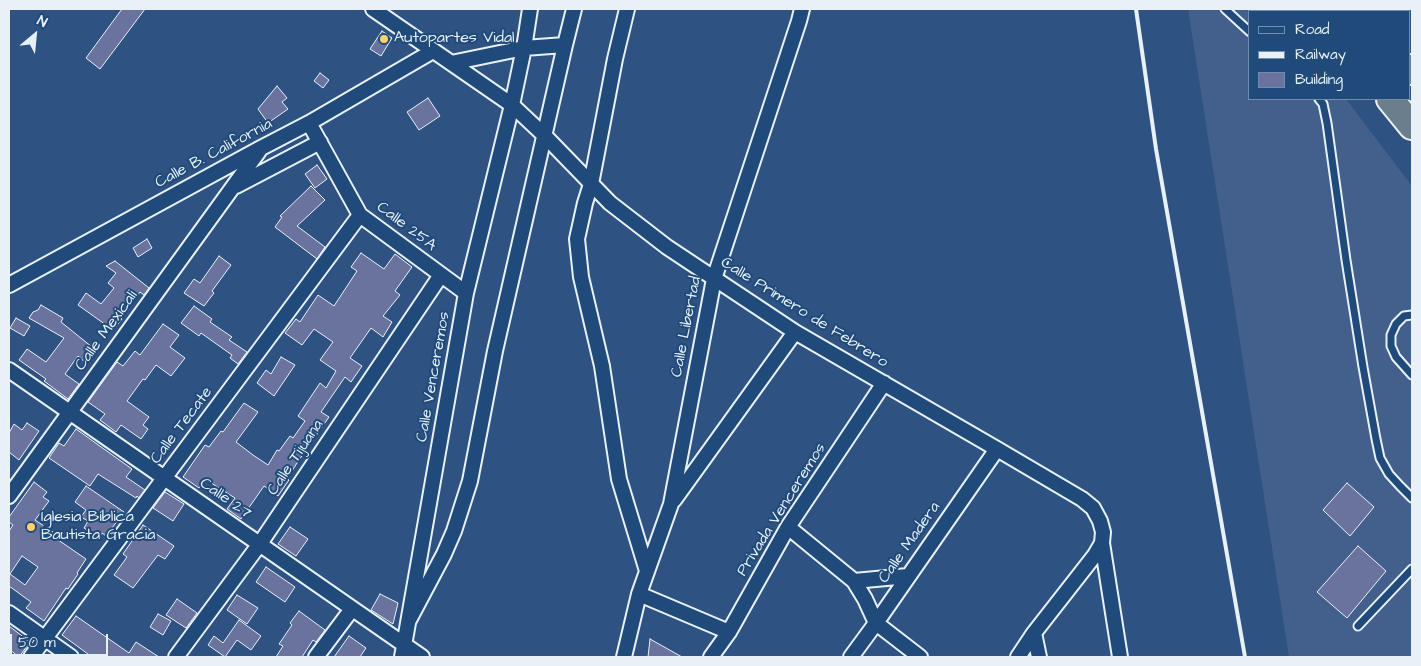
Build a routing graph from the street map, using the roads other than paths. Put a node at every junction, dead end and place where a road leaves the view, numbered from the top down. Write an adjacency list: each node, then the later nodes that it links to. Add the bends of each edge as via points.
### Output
1 (373, 9): 10 (street, Calle Primero de Febrero)
2 (530, 9): 9 (street)
3 (574, 9): 8 (street)
4 (627, 9): 20 (street)
5 (802, 9): 24 (street, Calle Libertad)
6 (1225, 9): 7 (lane)
7 (1248, 30)
8 (565, 45): 9 (street); 17 (street)
9 (524, 48): 11 (street); 14 (street)
10 (434, 51): 11 (street, Calle Primero de Febrero); 15 (street, Calle B. California)
11 (451, 63): 14 (street, Calle Primero de Febrero)
12 (1320, 100): 36 (lane, via 1328,123 1351,289 1380,458 1389,474)
13 (1391, 100): 16 (highway)
14 (512, 105): 17 (street, Calle Primero de Febrero); 26 (street, Calle Venceremos)
15 (309, 123): 18 (street, Calle 25A); 19 (street, Calle B. California)
16 (1412, 126)
17 (545, 136): 20 (street, Calle Primero de Febrero); 48 (street, via 495,351 470,480 444,554)
18 (320, 142): 21 (street, Calle Mexicali); 22 (street, Calle 25A)
19 (261, 148): 21 (street, Calle Mexicali); 25 (street, Calle B. California)
20 (591, 184): 24 (street, Calle Primero de Febrero, via 634,223); 42 (street, via 577,239 581,277 602,366 619,479)
21 (233, 187): 32 (street, Calle Mexicali)
22 (360, 215): 23 (street, Calle 25A); 34 (street, Calle Tecate)
23 (441, 275): 26 (street, Calle 25A); 40 (street, Calle Tijuana)
24 (714, 279): 28 (street, Calle Primero de Febrero); 37 (street, Calle Libertad)
25 (9, 285)
26 (466, 293): 48 (street, Calle Venceremos)
27 (1412, 314): 30 (lane, via 1404,316 1396,324 1391,346)
28 (795, 332): 31 (street, Calle Primero de Febrero); 37 (street)
29 (9, 370): 32 (street, Calle 27)
30 (1412, 375)
31 (884, 382): 33 (street, Calle Primero de Febrero); 38 (street, Privada Venceremos)
32 (70, 412): 34 (street, Calle 27); 35 (street, Calle Mexicali)
33 (997, 448): 39 (street, Calle Primero de Febrero, via 1093,508 1100,521); 43 (street, Calle Madera)
34 (164, 478): 40 (street, Calle 27); 53 (street, Calle Tecate)
35 (9, 496)
36 (1412, 498)
37 (671, 504): 42 (street, Calle Libertad)
38 (788, 527): 44 (street); 51 (street, Privada Venceremos)
39 (1102, 543): 52 (street); 66 (street)
40 (259, 545): 46 (street, Calle 27); 57 (street, Calle Tijuana)
41 (1412, 569): 50 (lane)
42 (647, 571): 45 (street, Calle Libertad)
43 (908, 576): 44 (street); 49 (street, Calle Madera)
44 (854, 581): 49 (street)
45 (639, 594): 51 (street); 60 (street, Calle Libertad)
46 (352, 609): 54 (street, Calle 27); 58 (street)
47 (9, 613): 53 (street)
48 (409, 620): 54 (street, Calle Venceremos)
49 (876, 623): 62 (street, Calle Madera); 63 (street)
50 (1358, 626)
51 (729, 632): 61 (street, Privada Venceremos)
52 (1034, 633): 64 (street); 65 (street)
53 (45, 638): 55 (street, Calle Tecate); 56 (street)
54 (403, 651): 59 (street, Calle 27)
55 (31, 657)
56 (72, 657)
57 (176, 657)
58 (316, 657)
59 (422, 657)
60 (624, 657)
61 (712, 657)
62 (851, 657)
63 (920, 657)
64 (1018, 657)
65 (1039, 657)
66 (1120, 657)

